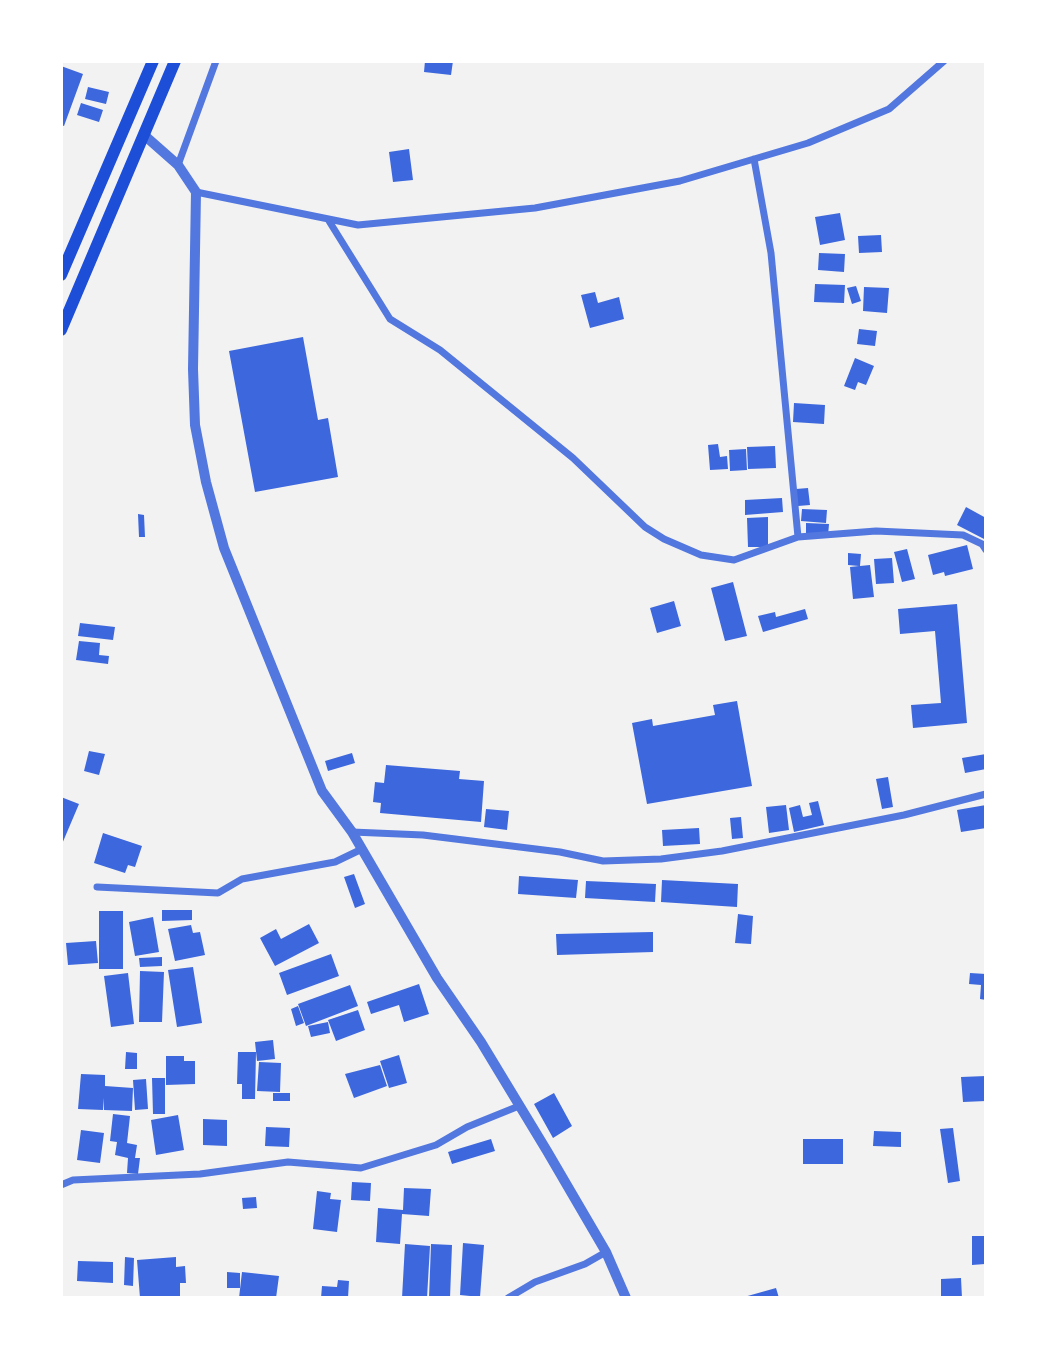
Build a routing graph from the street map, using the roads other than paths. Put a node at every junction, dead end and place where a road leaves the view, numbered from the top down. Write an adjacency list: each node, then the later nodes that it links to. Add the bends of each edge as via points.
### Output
1 (153, 61): 10 (highway)
2 (174, 61): 5 (highway)
3 (216, 61): 7 (street)
4 (944, 61): 6 (street, via 889,109 808,143)
5 (144, 135): 7 (street); 11 (highway)
6 (754, 159): 9 (street, via 680,181 535,208 358,225); 12 (street, via 771,253)
7 (178, 165): 8 (street)
8 (196, 192): 9 (street); 15 (street, via 195,425 206,482 224,548 322,792)
9 (329, 221): 12 (street, via 390,319 440,350 573,458 646,527 701,555 734,560)
10 (62, 273)
11 (61, 330)
12 (798, 537): 13 (street, via 876,531 950,534 963,535)
13 (986, 550)
14 (986, 794): 15 (street, via 904,815 661,859 603,861 424,835)
15 (352, 832): 16 (street)
16 (362, 849): 17 (street, via 335,862 242,879 218,893); 18 (street, via 437,978)
17 (97, 887)
18 (519, 1105): 19 (street, via 436,1145 361,1168 288,1162 200,1174 73,1180); 20 (street)
19 (61, 1185)
20 (606, 1252): 21 (street); 22 (street)
21 (508, 1298)
22 (626, 1298)

